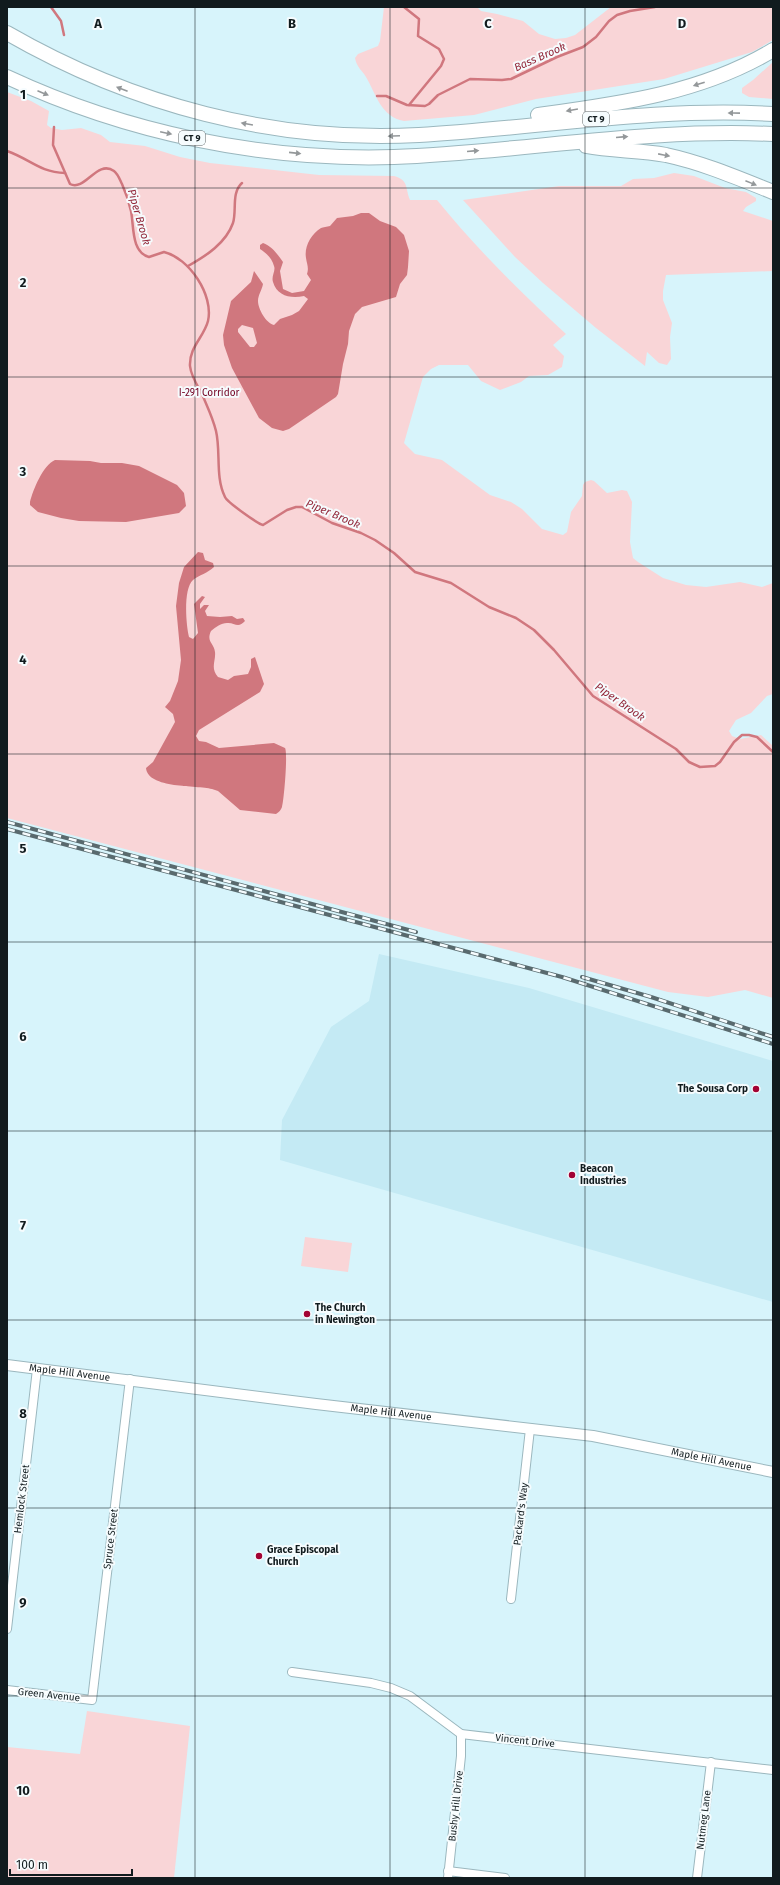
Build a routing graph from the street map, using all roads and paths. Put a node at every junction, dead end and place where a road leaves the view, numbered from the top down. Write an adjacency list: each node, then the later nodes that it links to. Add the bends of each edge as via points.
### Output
1 (7, 33): 5 (highway, CT 9, one-way to 1, via 370,136 319,134 226,120 185,109 102,80)
2 (773, 50): 5 (highway, one-way to 5, via 727,74 670,92 479,124)
3 (7, 77): 7 (highway, CT 9, one-way to 7, via 117,119 168,133 272,151 328,156 386,157)
4 (773, 114): 5 (highway, CT 9, one-way to 5, via 661,114)
5 (450, 133)
6 (773, 134): 7 (highway, CT 9, one-way to 6, via 664,134)
7 (570, 142): 8 (highway, one-way to 8, via 683,159)
8 (773, 192)
9 (7, 1365): 10 (street, Maple Hill Avenue)
10 (37, 1369): 11 (street, Maple Hill Avenue); 15 (street, Hemlock Street)
11 (130, 1379): 12 (street, Maple Hill Avenue); 18 (street, Spruce Street)
12 (530, 1429): 13 (street, Maple Hill Avenue, via 594,1436); 14 (street, Packard's Way)
13 (773, 1472)
14 (511, 1599)
15 (7, 1629)
16 (292, 1672): 19 (street, via 391,1688 410,1696)
17 (7, 1690): 18 (street, Green Avenue)
18 (92, 1700)
19 (461, 1734): 20 (street, Vincent Drive); 22 (street, Bushy Hill Drive, via 461,1756)
20 (711, 1762): 21 (street, Vincent Drive); 24 (street, Nutmeg Lane)
21 (773, 1770)
22 (448, 1874): 23 (street)
23 (505, 1878)
24 (697, 1878)

